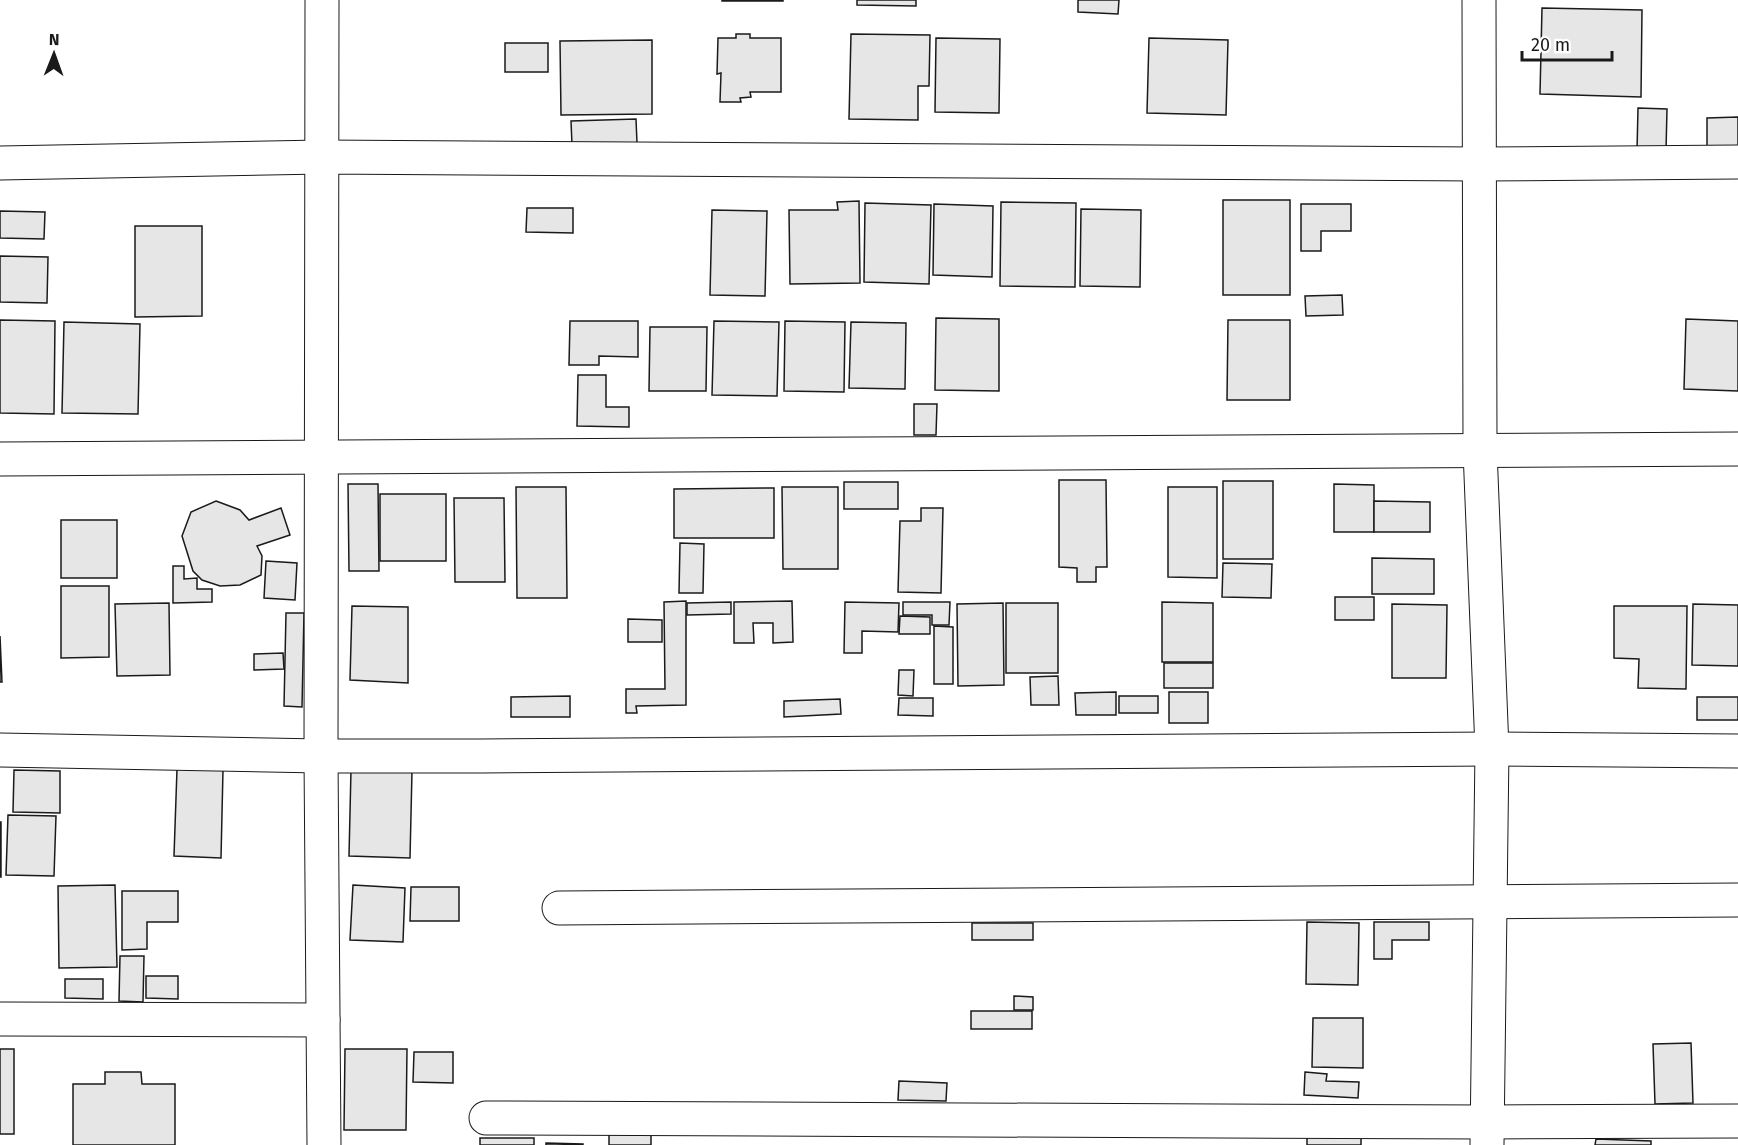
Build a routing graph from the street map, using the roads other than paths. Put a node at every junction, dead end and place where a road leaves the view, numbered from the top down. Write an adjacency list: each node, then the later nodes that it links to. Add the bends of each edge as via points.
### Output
1 (322, 0): 3 (street)
2 (1479, 0): 6 (street)
3 (322, 157): 5 (street); 6 (street); 9 (street)
4 (1738, 162): 6 (street)
5 (0, 163)
6 (1479, 164): 8 (street)
7 (1738, 449): 8 (street)
8 (1480, 450): 9 (street); 11 (street)
9 (323, 457): 10 (street); 14 (street)
10 (0, 459)
11 (1492, 749): 13 (street); 14 (street); 16 (street)
12 (0, 750): 14 (street)
13 (1738, 751)
14 (321, 756): 19 (street)
15 (1738, 900): 16 (street)
16 (1490, 903): 17 (street); 22 (street)
17 (559, 908)
18 (0, 1019): 19 (street)
19 (323, 1020): 23 (street)
20 (486, 1118): 22 (street)
21 (1738, 1121): 22 (street)
22 (1487, 1134)
23 (324, 1145)

